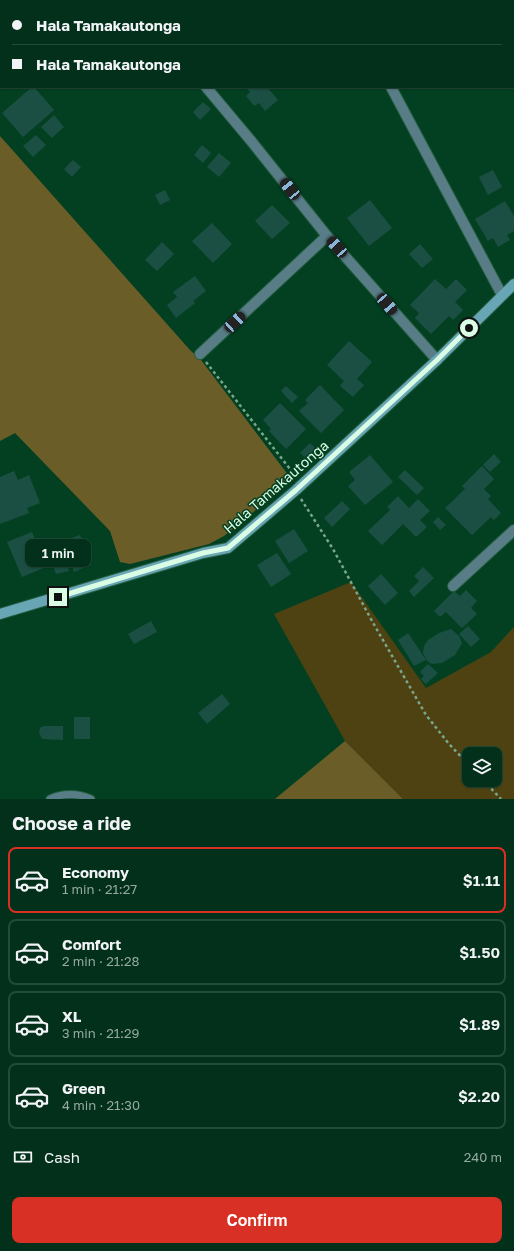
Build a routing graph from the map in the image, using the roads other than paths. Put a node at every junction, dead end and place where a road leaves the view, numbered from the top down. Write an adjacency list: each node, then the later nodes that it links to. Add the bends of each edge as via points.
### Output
1 (207, 88): 3 (street)
2 (392, 88): 5 (street)
3 (327, 236): 6 (street); 7 (street)
4 (514, 284): 5 (street, Hala Tamakautonga)
5 (502, 295): 7 (street, Hala Tamakautonga)
6 (200, 354)
7 (437, 360): 10 (street, Hala Tamakautonga, via 296,490 228,548 203,553)
8 (514, 530): 9 (street)
9 (453, 586)
10 (0, 614)
11 (50, 799): 12 (lane, via 72,794)
12 (91, 799)

